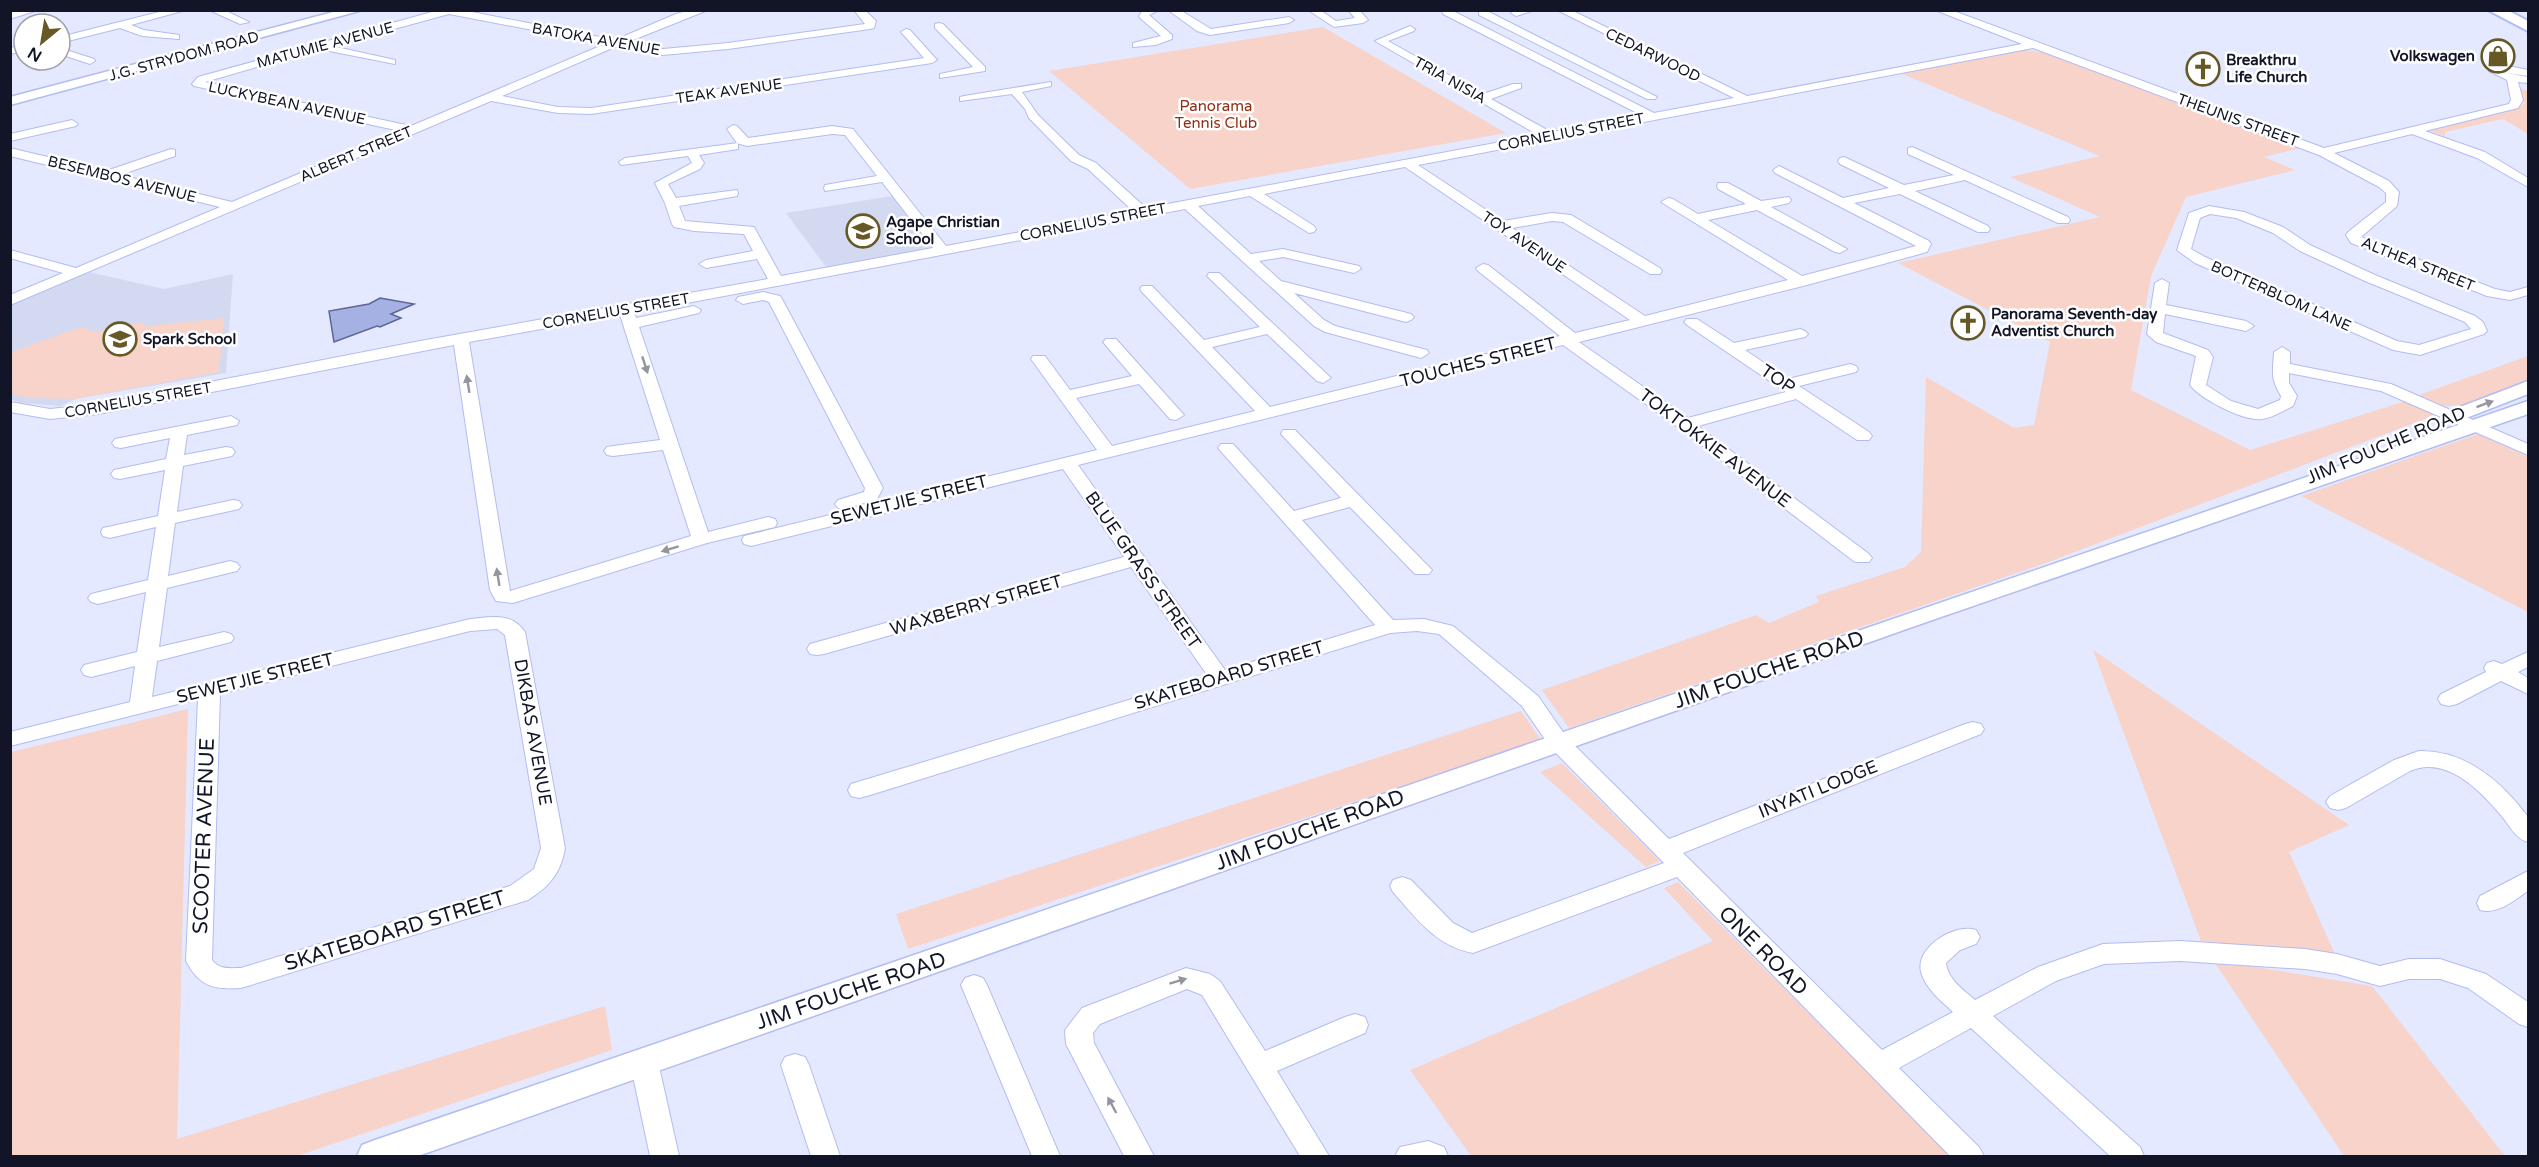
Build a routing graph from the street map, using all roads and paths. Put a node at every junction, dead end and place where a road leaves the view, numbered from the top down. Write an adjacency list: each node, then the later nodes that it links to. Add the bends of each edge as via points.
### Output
1 (33, 10): 20 (street)
2 (181, 10): 23 (street)
3 (214, 10): 22 (street)
4 (337, 10): 48 (street, J.G. STRYDOM ROAD)
5 (357, 10): 54 (street, J.G. STRYDOM ROAD)
6 (702, 10): 30 (street, ALBERT STREET)
7 (859, 10): 30 (street, BATOKA AVENUE, via 871,21 870,26 677,52)
8 (1154, 10): 32 (street, via 1144,16 1168,37)
9 (1313, 10): 10 (street, via 1332,23 1363,20)
10 (1353, 10)
11 (1530, 10): 19 (street)
12 (1562, 10): 53 (street, CEDARWOOD)
13 (1940, 10): 33 (street, THEUNIS STREET)
14 (2495, 10): 25 (main road)
15 (448, 11): 30 (street, BATOKA AVENUE); 34 (street, MATUMIE AVENUE)
16 (1174, 11): 21 (street, via 1210,32)
17 (1446, 12): 40 (street)
18 (1483, 13): 38 (street)
19 (1516, 13)
20 (10, 16)
21 (1289, 20)
22 (244, 22)
23 (120, 25): 28 (street); 29 (street, via 142,33)
24 (939, 26): 31 (street)
25 (2529, 27)
26 (1410, 29): 51 (street, TRIA NISIA, via 1380,41)
27 (906, 32): 31 (street)
28 (72, 37)
29 (175, 37)
30 (614, 44): 49 (street, ALBERT STREET)
31 (937, 44): 41 (street, via 981,69); 49 (street, TEAK AVENUE, via 932,60 591,111 558,110)
32 (1137, 45)
33 (2034, 45): 53 (street, CORNELIUS STREET); 67 (street, THEUNIS STREET)
34 (319, 46): 37 (street); 44 (street, MATUMIE AVENUE)
35 (72, 55): 36 (street)
36 (90, 62)
37 (391, 62)
38 (1595, 69): 40 (street); 50 (street)
39 (2529, 73): 42 (street, via 2494,71)
40 (1567, 74): 55 (street)
41 (944, 76)
42 (2512, 79): 43 (street); 59 (street, via 2517,100 2514,106)
43 (2529, 80)
44 (199, 82): 58 (street, LUCKYBEAN AVENUE, via 204,87)
45 (1047, 84): 47 (street)
46 (1517, 86): 51 (street)
47 (1015, 90): 52 (street); 88 (street, via 1033,116 1075,158 1092,166)
48 (10, 94)
49 (489, 97): 58 (street, ALBERT STREET)
50 (1651, 97)
51 (1483, 98): 60 (street, TRIA NISIA)
52 (964, 99)
53 (1745, 99): 55 (street, CORNELIUS STREET)
54 (10, 101)
55 (1651, 116): 60 (street, CORNELIUS STREET)
56 (72, 124): 61 (street)
57 (733, 129): 74 (street, via 747,142 832,130 849,132)
58 (412, 130): 87 (street, ALBERT STREET)
59 (2414, 130): 67 (street); 75 (street, via 2481,155)
60 (1549, 136): 70 (street, CORNELIUS STREET)
61 (10, 138)
62 (734, 146): 65 (street)
63 (1912, 151): 73 (street)
64 (10, 152): 72 (street, BESEMBOS AVENUE)
65 (691, 152): 69 (street); 84 (street, via 698,164 661,183)
66 (171, 153): 72 (street)
67 (2323, 153): 100 (street, ALTHEA STREET, via 2393,192 2392,203 2353,237)
68 (1844, 161): 78 (street)
69 (625, 162)
70 (1407, 163): 79 (street, CORNELIUS STREET); 91 (street, TOY AVENUE)
71 (1779, 170): 83 (street)
72 (107, 175): 87 (street, BESEMBOS AVENUE)
73 (1967, 176): 78 (street); 90 (street)
74 (885, 178): 77 (street); 95 (street)
75 (2529, 183)
76 (1723, 186): 86 (street)
77 (830, 188)
78 (1903, 190): 83 (street); 93 (street)
79 (1252, 192): 85 (street, CORNELIUS STREET); 92 (street)
80 (732, 193): 84 (street)
81 (1784, 200): 86 (street)
82 (1668, 202): 89 (street)
83 (1841, 202): 108 (street, TOUCHES STREET, via 1924,244 1922,249)
84 (672, 203): 97 (street, via 679,224 749,230)
85 (1188, 204): 88 (street, CORNELIUS STREET); 98 (street)
86 (1759, 205): 89 (street); 94 (street)
87 (234, 206): 104 (street, ALBERT STREET)
88 (1142, 212): 95 (street, CORNELIUS STREET)
89 (1698, 218): 108 (street)
90 (2063, 220)
91 (1499, 226): 103 (street, via 1566,218); 117 (street, TOY AVENUE)
92 (1309, 229)
93 (1983, 229)
94 (1840, 249)
95 (942, 250): 107 (street, CORNELIUS STREET)
96 (10, 254): 104 (street)
97 (762, 254): 99 (street); 107 (street)
98 (1248, 259): 102 (street, via 1283,253); 110 (street)
99 (706, 264)
100 (2415, 264): 106 (street); 112 (street, ALTHEA STREET, via 2483,291 2510,296)
101 (1483, 268): 123 (street, TOKTOKKIE AVENUE)
102 (1354, 269)
103 (1655, 271)
104 (78, 273): 113 (street, ALBERT STREET)
105 (1215, 276): 120 (street)
106 (2370, 278): 106 (street, BOTTERBLOM LANE, via 2470,319 2479,331 2420,350 2393,345 2184,250 2194,216 2209,210 2227,212 2278,230 2305,248)
107 (776, 281): 115 (street, CORNELIUS STREET)
108 (1803, 282): 117 (street, TOUCHES STREET)
109 (2162, 283): 114 (street)
110 (1279, 284): 116 (street); 127 (street, via 1324,326)
111 (1147, 289): 125 (street)
112 (2527, 292)
113 (10, 301)
114 (2159, 308): 119 (street); 139 (street, via 2156,334 2202,353 2205,357 2198,385 2225,404 2259,415 2288,403 2289,396 2281,383 2281,359 2378,385)
115 (628, 317): 122 (street, CORNELIUS STREET); 147 (street, one-way to 147); 162 (street, via 772,297 874,488 871,495 861,500)
116 (1406, 317)
117 (1642, 321): 123 (street, TOUCHES STREET)
118 (1692, 322): 126 (street, TOP)
119 (2246, 326)
120 (1270, 328): 125 (street); 131 (street)
121 (1800, 334): 126 (street)
122 (461, 339): 135 (street, CORNELIUS STREET, via 84,411 50,414); 162 (street, one-way to 122, via 513,597 502,596)
123 (1570, 339): 137 (street, TOUCHES STREET); 141 (street, TOKTOKKIE AVENUE)
124 (1111, 342): 130 (street)
125 (1201, 345): 137 (street)
126 (1732, 348): 133 (street, TOP)
127 (1421, 353)
128 (1039, 358): 134 (street)
129 (1850, 369): 133 (street)
130 (1143, 378): 134 (street); 138 (street)
131 (1323, 378)
132 (2529, 387): 139 (street, JIM FOUCHE ROAD, one-way to 132)
133 (1793, 389): 141 (street); 145 (street, TOP)
134 (1066, 396): 152 (street)
135 (10, 407)
136 (2529, 407): 142 (street, JIM FOUCHE ROAD)
137 (1266, 413): 152 (street, TOUCHES STREET)
138 (1176, 414)
139 (2453, 416): 142 (street); 157 (street, JIM FOUCHE ROAD)
140 (231, 422): 143 (street)
141 (1685, 424): 164 (street, TOKTOKKIE AVENUE)
142 (2475, 425): 149 (street); 157 (street, JIM FOUCHE ROAD)
143 (179, 432): 146 (street); 154 (street)
144 (1289, 434): 156 (street)
145 (1863, 436)
146 (121, 443)
147 (670, 444): 150 (street); 162 (street)
148 (1227, 448): 159 (street)
149 (2529, 450)
150 (613, 451)
151 (226, 452): 154 (street)
152 (1107, 452): 153 (street, TOUCHES STREET)
153 (1066, 461): 163 (street, SEWETJIE STREET); 165 (street, BLUE GRASS STREET)
154 (175, 462): 155 (street); 160 (street)
155 (120, 474)
156 (1354, 500): 159 (street); 167 (street)
157 (2244, 504): 185 (street, JIM FOUCHE ROAD)
158 (232, 505): 160 (street)
159 (1289, 518): 171 (street)
160 (166, 520): 161 (street); 168 (street)
161 (110, 532)
162 (701, 539)
163 (751, 540)
164 (1862, 558)
165 (1134, 560): 173 (street, WAXBERRY STREET); 178 (street, BLUE GRASS STREET)
166 (230, 567): 168 (street)
167 (1422, 570)
168 (157, 584): 169 (street); 174 (street)
169 (98, 597)
170 (501, 622): 180 (street, SEWETJIE STREET, via 470,625); 189 (street, DIKBAS AVENUE, via 515,632)
171 (1388, 627): 178 (street, SKATEBOARD STREET); 185 (street, SKATEBOARD STREET, via 1421,623 1446,630 1530,701)
172 (224, 638): 174 (street)
173 (818, 649)
174 (147, 656): 176 (street); 182 (street)
175 (2529, 659): 177 (street)
176 (91, 670)
177 (2497, 670): 179 (street); 181 (street)
178 (1220, 678): 186 (street, SKATEBOARD STREET)
179 (2529, 687)
180 (209, 690): 182 (street, SEWETJIE STREET); 195 (street, SCOOTER AVENUE, via 199,961)
181 (2450, 699)
182 (140, 707): 184 (street, SEWETJIE STREET)
183 (1973, 729): 190 (street, INYATI LODGE)
184 (10, 739)
185 (1559, 743): 190 (street, ONE ROAD); 200 (street, JIM FOUCHE ROAD)
186 (859, 790)
187 (2338, 802): 188 (street, via 2417,759 2440,759 2457,766 2503,799)
188 (2529, 834)
189 (553, 848): 195 (street, SKATEBOARD STREET, via 551,865 519,893 241,978)
190 (1672, 859): 192 (street, INYATI LODGE, via 1473,943 1455,938); 203 (street, ONE ROAD)
191 (2529, 880): 193 (street)
192 (1402, 886)
193 (2489, 903)
194 (1967, 937): 197 (street, via 1951,943 1933,960 1934,973 1944,988)
195 (213, 977)
196 (974, 985): 207 (street)
197 (1973, 1013): 198 (street, via 2047,974 2103,954 2180,951 2306,959 2380,976 2409,969 2440,969 2477,981); 203 (street); 213 (street)
198 (2529, 1016)
199 (1355, 1025): 202 (street)
200 (644, 1062): 204 (street, JIM FOUCHE ROAD); 205 (street)
201 (795, 1065): 206 (street)
202 (1259, 1066): 208 (street, one-way to 202, via 1080,1044 1079,1030 1091,1016 1178,980 1192,978 1211,988); 209 (street)
203 (1878, 1066): 212 (street, ONE ROAD)
204 (375, 1156)
205 (665, 1156)
206 (826, 1156)
207 (1046, 1156)
208 (1139, 1156)
209 (1315, 1156)
210 (1410, 1156): 211 (street)
211 (1434, 1156)
212 (1969, 1156)
213 (2130, 1156)

